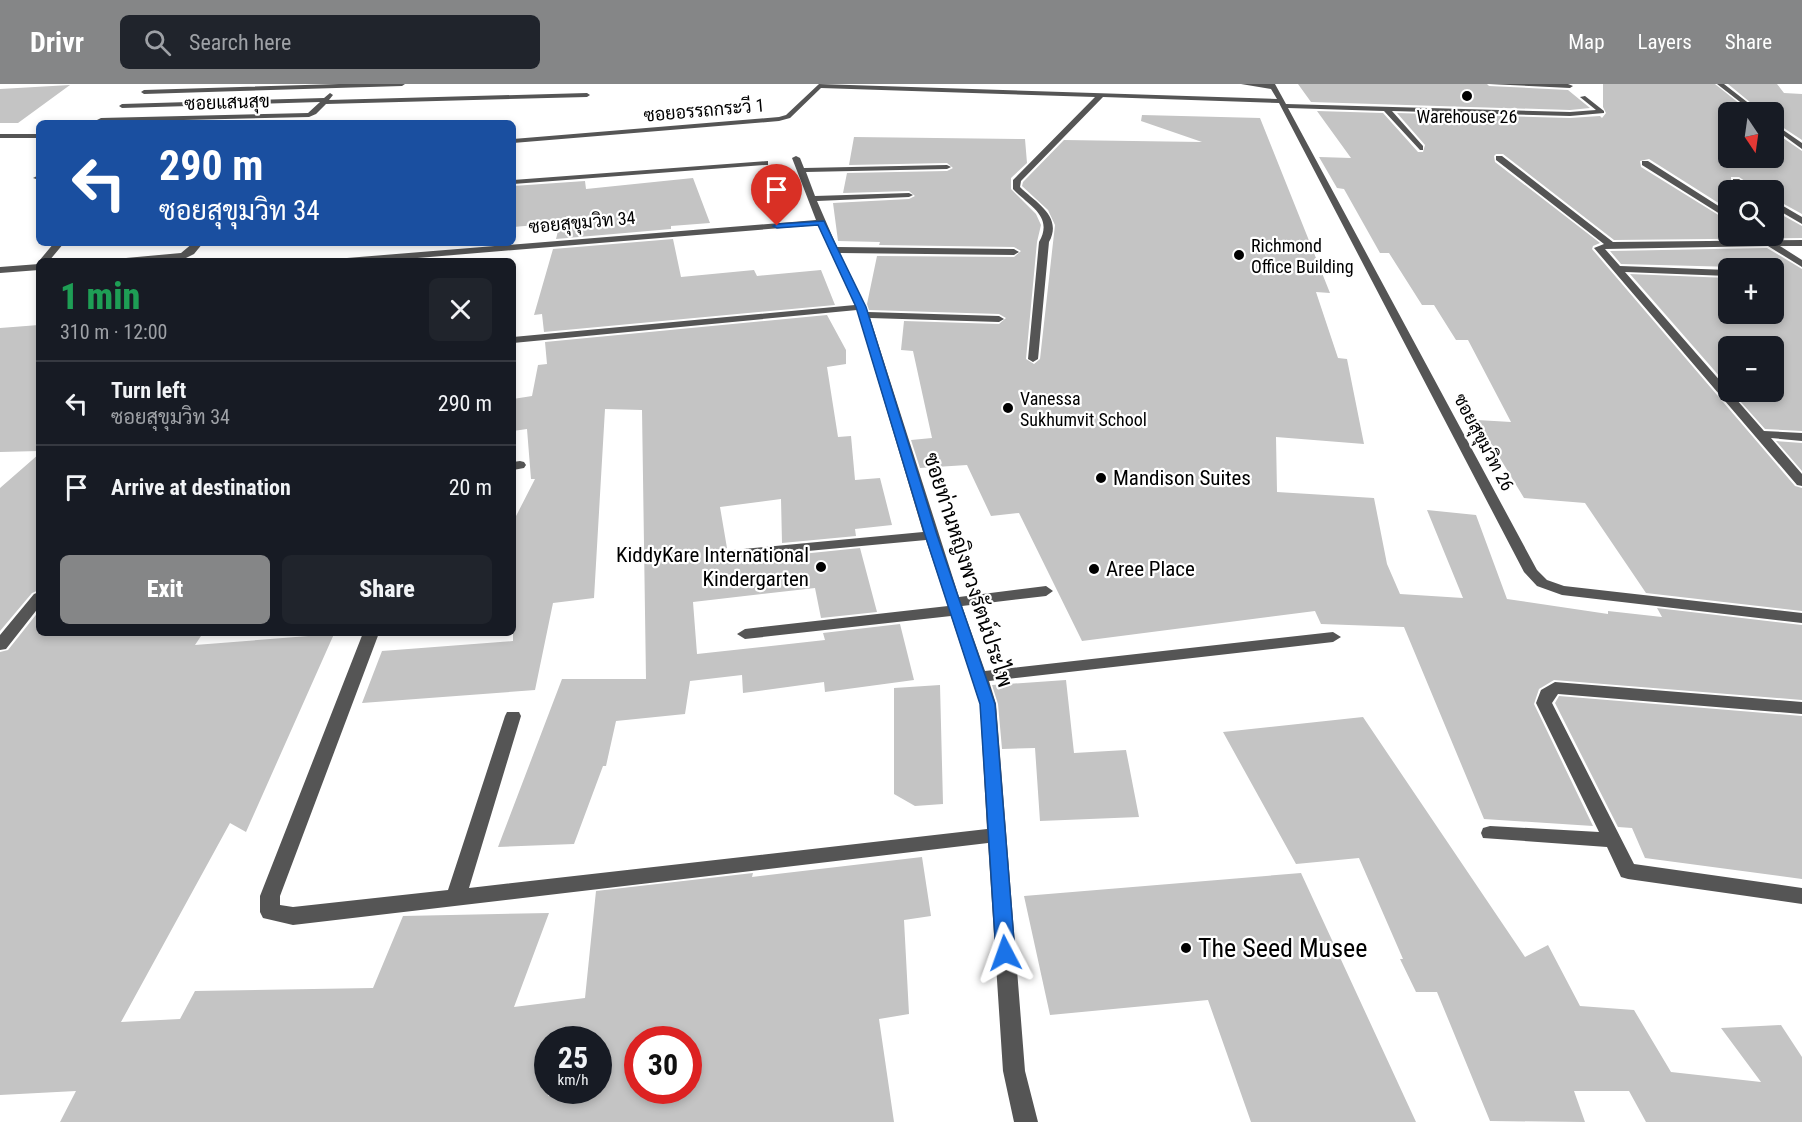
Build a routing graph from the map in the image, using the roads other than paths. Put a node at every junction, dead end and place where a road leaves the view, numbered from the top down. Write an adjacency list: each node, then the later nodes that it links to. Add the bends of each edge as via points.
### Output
1 (155, 84): 11 (street)
2 (402, 84): 7 (street)
3 (1244, 84): 9 (street)
4 (1492, 84): 5 (street, via 1570,86)
5 (1567, 84)
6 (1720, 84): 16 (street)
7 (339, 85): 11 (street); 15 (street, ซอยแสนสุข)
8 (820, 85): 10 (street, ซอยอรรถกระวี 1); 25 (street, ซอยอรรถกระวี 1, via 788,117 779,119)
9 (1273, 85): 17 (street, ซอยสุขุมวิท 26)
10 (991, 87): 12 (street, ซอยอรรถกระวี 1)
11 (144, 92): 18 (street)
12 (1102, 94): 17 (street, ซอยอรรถกระวี 1); 61 (street, via 1017,180 1016,187 1044,212 1051,226 1044,242)
13 (587, 95): 15 (street)
14 (1583, 97): 19 (street, ซอยอรรถกระวี 1, via 1602,112)
15 (325, 101): 18 (street); 21 (street, ซอยแสนสุข, via 309,115)
16 (1744, 102)
17 (1282, 103): 19 (street, ซอยอรรถกระวี 1); 70 (street, ซอยสุขุมวิท 26, via 1531,572 1542,583 1562,590)
18 (122, 106): 20 (street)
19 (1386, 109): 27 (street)
20 (102, 120)
21 (159, 120)
22 (1784, 133): 26 (street)
23 (0, 136): 24 (street)
24 (36, 136)
25 (516, 141)
26 (1802, 147)
27 (1420, 148)
28 (796, 158): 33 (street, ซอยท่านหญิงพวงรัตน์ประไพ)
29 (1499, 158): 44 (street)
30 (765, 162): 34 (street)
31 (1645, 163): 37 (street)
32 (947, 167): 33 (street)
33 (801, 170): 36 (street, ซอยท่านหญิงพวงรัตน์ประไพ)
34 (516, 182)
35 (909, 195): 36 (street)
36 (812, 199): 40 (street, ซอยท่านหญิงพวงรัตน์ประไพ)
37 (1718, 210)
38 (1784, 210): 39 (street)
39 (1802, 221)
40 (821, 222): 48 (street, ซอยท่านหญิงพวงรัตน์ประไพ); 52 (street, ซอยสุขุมวิท 34)
41 (1784, 243): 42 (street)
42 (1802, 243)
43 (1718, 244): 44 (street)
44 (1611, 245): 55 (street, via 1599,248)
45 (56, 246): 50 (street)
46 (196, 246): 51 (street, via 183,256)
47 (1775, 246): 53 (street)
48 (834, 250): 49 (street); 58 (street, ซอยท่านหญิงพวงรัตน์ประไพ)
49 (1014, 252)
50 (46, 258)
51 (160, 258)
52 (383, 258)
53 (1802, 264)
54 (36, 267): 56 (street)
55 (1617, 269): 57 (street); 62 (street)
56 (0, 270)
57 (1718, 273)
58 (862, 311): 59 (street); 60 (street); 65 (street, ซอยท่านหญิงพวงรัตน์ประไพ)
59 (999, 319)
60 (516, 340)
61 (1033, 359)
62 (1760, 434): 63 (street); 64 (street)
63 (1802, 437)
64 (1802, 482)
65 (931, 535): 66 (street); 69 (street, ซอยท่านหญิงพวงรัตน์ประไพ)
66 (723, 555)
67 (1046, 591): 69 (street)
68 (36, 601): 74 (street)
69 (956, 606): 71 (street); 75 (street, ซอยท่านหญิงพวงรัตน์ประไพ)
70 (1802, 618)
71 (745, 634)
72 (370, 636): 82 (street, via 270,896 270,912 293,916)
73 (1333, 637): 75 (street)
74 (0, 645)
75 (979, 677): 79 (street, ซอยท่านหญิงพวงรัตน์ประไพ, via 988,704)
76 (1802, 708): 80 (street, via 1555,688 1544,703)
77 (513, 716): 82 (street)
78 (1490, 833): 80 (street)
79 (996, 835): 82 (street); 83 (street, ซอยท่านหญิงพวงรัตน์ประไพ, via 1014,1071)
80 (1614, 840): 81 (street, via 1628,872)
81 (1802, 896)
82 (456, 897)
83 (1026, 1122)

